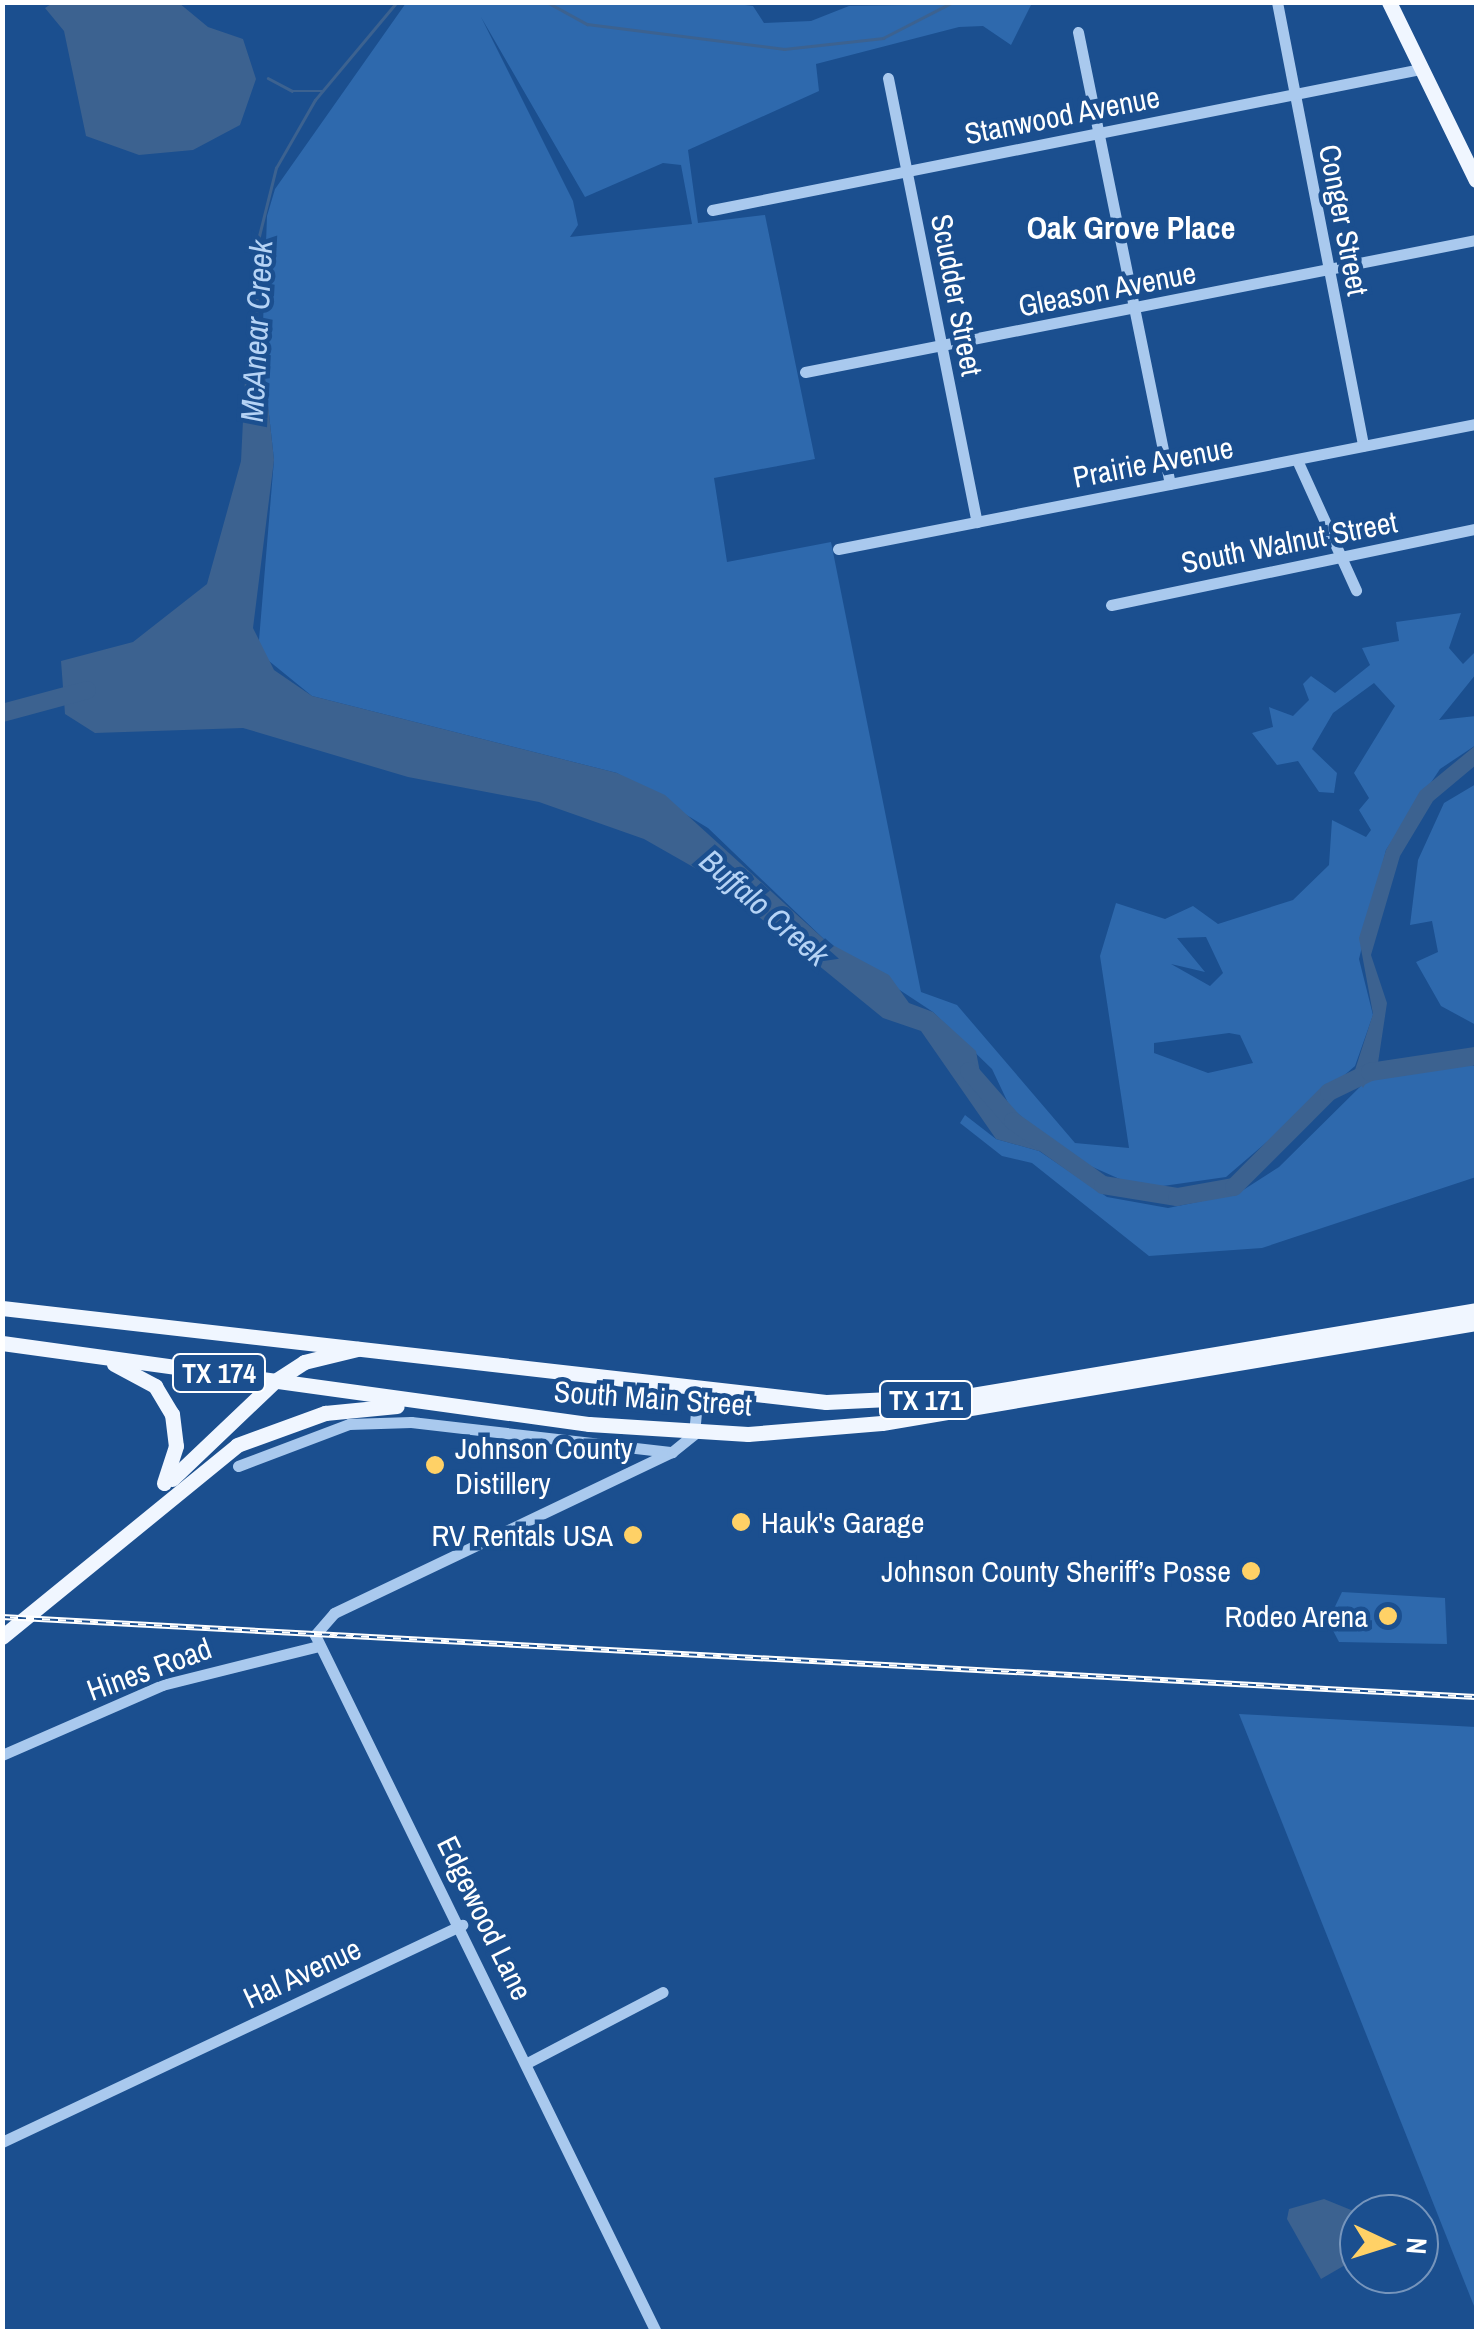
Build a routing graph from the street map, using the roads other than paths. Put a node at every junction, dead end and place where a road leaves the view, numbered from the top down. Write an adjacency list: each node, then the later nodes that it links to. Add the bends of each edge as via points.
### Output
1 (1277, 2): 6 (street, Conger Street)
2 (1389, 2): 4 (main road)
3 (1078, 32): 7 (street)
4 (1421, 69): 6 (street, Stanwood Avenue); 9 (main road)
5 (888, 78): 8 (street, Scudder Street)
6 (1294, 95): 7 (street, Stanwood Avenue); 12 (street, Conger Street)
7 (1099, 133): 8 (street, Stanwood Avenue); 13 (street)
8 (907, 172): 10 (street, Stanwood Avenue); 14 (street, Scudder Street)
9 (1475, 173)
10 (712, 210)
11 (1476, 240): 12 (street, Gleason Avenue)
12 (1328, 270): 13 (street, Gleason Avenue); 17 (street, Conger Street)
13 (1133, 310): 14 (street, Gleason Avenue); 19 (street)
14 (942, 346): 15 (street, Gleason Avenue); 20 (street, Scudder Street)
15 (805, 372)
16 (1476, 424): 17 (street, Prairie Avenue)
17 (1363, 446): 18 (street, Prairie Avenue)
18 (1297, 460): 19 (street, Prairie Avenue); 23 (street)
19 (1170, 484): 20 (street, Prairie Avenue)
20 (977, 522): 22 (street, Prairie Avenue)
21 (1476, 529): 23 (street, South Walnut Street)
22 (838, 549)
23 (1341, 558): 24 (street); 25 (street, South Walnut Street)
24 (1356, 590)
25 (1111, 605)
26 (2, 1308): 30 (main road, South Main Street / TX 174)
27 (1476, 1310): 32 (main road, South Main Street / TX 171)
28 (1476, 1323): 32 (main road, South Main Street / TX 171)
29 (2, 1343): 31 (main road, South Main Street / TX 174)
30 (371, 1347): 33 (main road, TX 171, via 322,1356); 34 (main road, South Main Street / TX 171)
31 (92, 1355): 33 (main road, South Main Street / TX 174); 39 (main road, via 140,1375 164,1399 176,1433)
32 (1139, 1373): 34 (main road, South Main Street / TX 171, via 919,1400); 36 (main road, South Main Street / TX 171, via 827,1430)
33 (275, 1380): 35 (main road, South Main Street / TX 174); 39 (main road, TX 171)
34 (698, 1391): 36 (street)
35 (436, 1403): 36 (main road, South Main Street / TX 171); 40 (main road, TX 171, via 325,1413 236,1445)
36 (694, 1434): 37 (street)
37 (672, 1452): 38 (street, via 411,1422 349,1424); 42 (street, via 323,1621)
38 (238, 1466)
39 (161, 1489): 40 (main road, TX 171)
40 (102, 1546): 41 (main road, TX 171)
41 (2, 1637)
42 (318, 1646): 43 (street, Hines Road, via 162,1685); 44 (street, Edgewood Lane)
43 (2, 1755)
44 (462, 1925): 46 (street, Edgewood Lane); 47 (street, Hal Avenue)
45 (663, 1992): 46 (street)
46 (527, 2064): 48 (street, Edgewood Lane)
47 (2, 2142)
48 (656, 2332)

